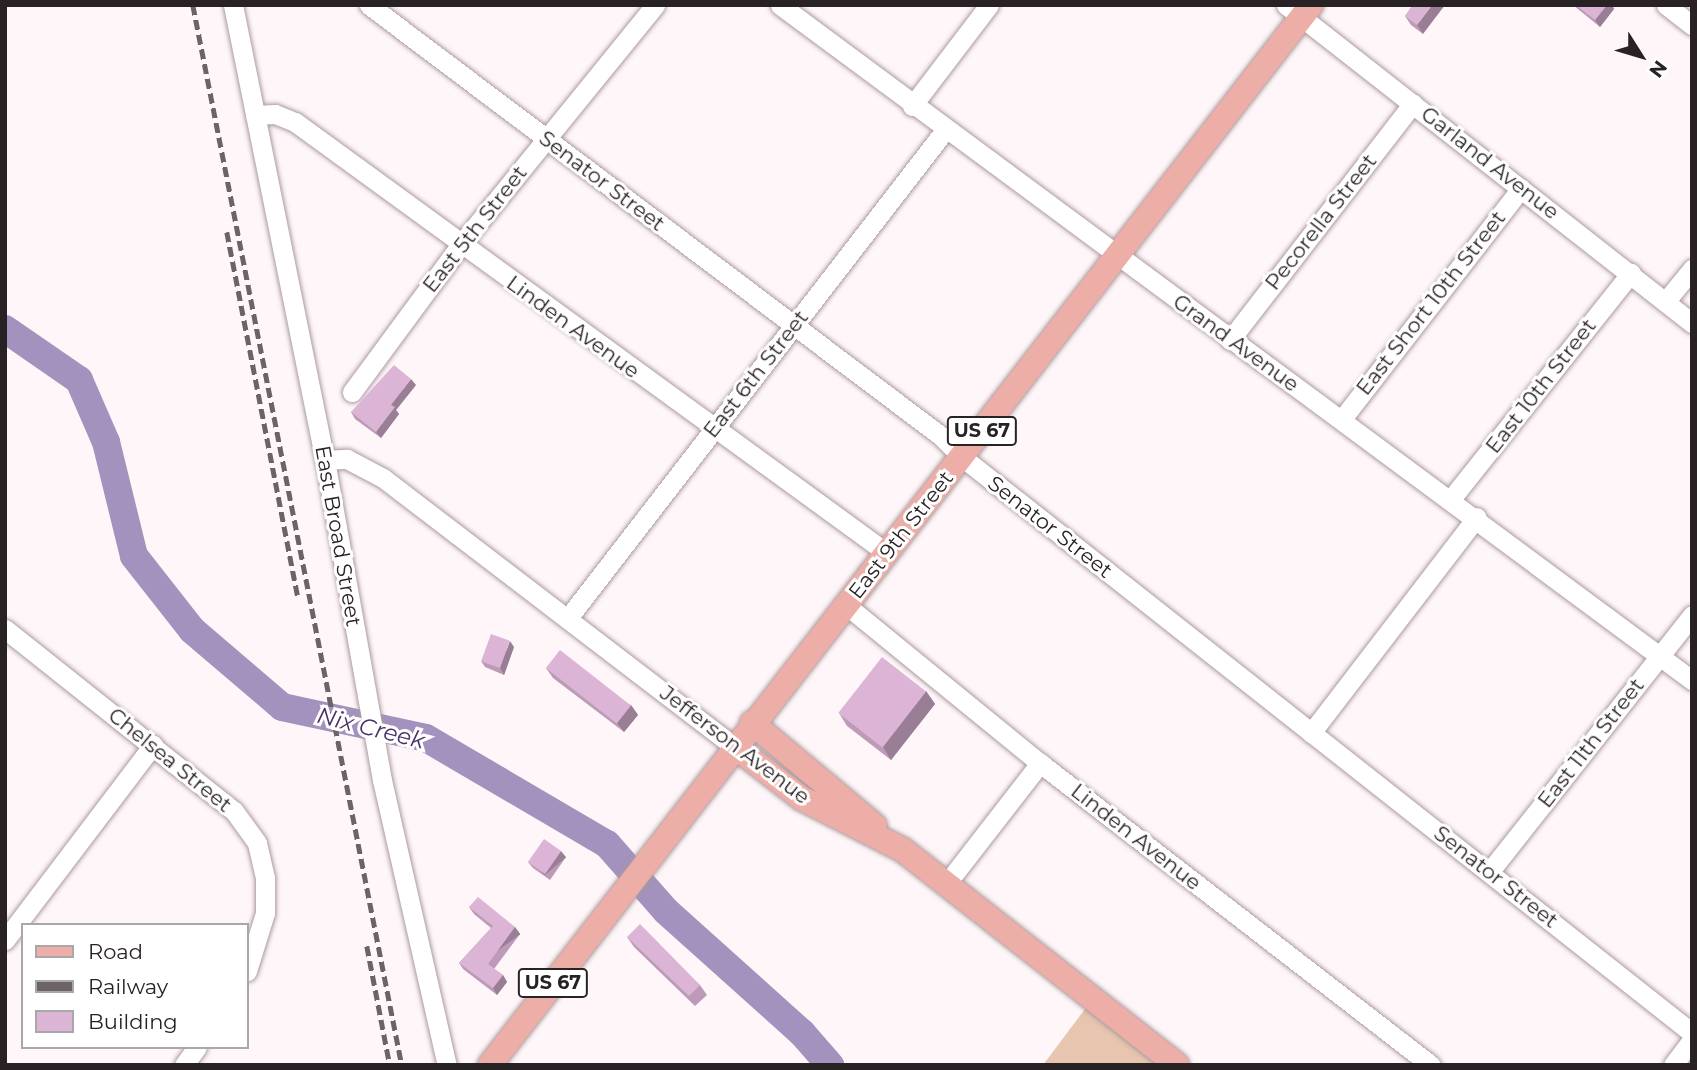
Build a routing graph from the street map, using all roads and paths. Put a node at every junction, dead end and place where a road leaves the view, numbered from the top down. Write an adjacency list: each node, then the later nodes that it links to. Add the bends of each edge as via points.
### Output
1 (233, 5): 11 (street, East Broad Street)
2 (369, 5): 13 (street, Senator Street)
3 (655, 5): 13 (street, East 5th Street)
4 (780, 5): 10 (street, Grand Avenue)
5 (989, 5): 10 (street)
6 (1666, 5): 8 (street)
7 (1300, 9): 9 (street, Garland Avenue); 16 (main road, East 9th Street / US 67)
8 (1692, 25)
9 (1413, 103): 14 (street, Garland Avenue); 22 (street, Pecorella Street)
10 (912, 106): 12 (street, Grand Avenue)
11 (255, 115): 15 (street, Linden Avenue, via 275,114 295,122); 27 (street, East Broad Street)
12 (945, 130): 16 (street, Grand Avenue); 21 (street, East 6th Street)
13 (545, 139): 15 (street, East 5th Street); 21 (street, Senator Street)
14 (1521, 188): 18 (street, Garland Avenue); 24 (street, East Short 10th Street)
15 (461, 244): 23 (street, East 5th Street); 25 (street, Linden Avenue)
16 (1115, 255): 22 (street, Grand Avenue); 26 (main road, East 9th Street / US 67)
17 (1692, 269): 19 (street)
18 (1631, 273): 19 (street, Garland Avenue); 28 (street, East 10th Street)
19 (1665, 302): 20 (street, Garland Avenue)
20 (1692, 323)
21 (794, 326): 25 (street, East 6th Street); 26 (street, Senator Street, via 942,436)
22 (1230, 340): 24 (street, Grand Avenue)
23 (352, 392)
24 (1342, 419): 28 (street, Grand Avenue)
25 (713, 430): 30 (street, Linden Avenue); 33 (street, East 6th Street)
26 (962, 457): 30 (main road, East 9th Street / US 67); 38 (street, Senator Street)
27 (325, 460): 33 (street, Jefferson Avenue, via 348,459 383,478); 49 (street, East Broad Street, via 382,780)
28 (1451, 499): 29 (street, Grand Avenue)
29 (1477, 517): 35 (street, Grand Avenue); 38 (street)
30 (887, 553): 31 (main road, East 9th Street / US 67)
31 (846, 605): 37 (main road, East 9th Street / US 67); 41 (street, Linden Avenue)
32 (1692, 615): 35 (street, East 11th Street)
33 (568, 618): 40 (street, Jefferson Avenue)
34 (5, 629): 39 (street, Chelsea Street)
35 (1660, 657): 36 (street, Grand Avenue); 43 (street, East 11th Street)
36 (1692, 680)
37 (752, 723): 40 (main road, East 9th Street / US 67); 42 (main road)
38 (1311, 733): 43 (street, Senator Street)
39 (153, 745): 45 (street); 46 (street, Chelsea Street, via 234,811 257,843 265,878 265,913)
40 (734, 746): 42 (main road, Jefferson Avenue, via 801,798); 50 (main road, East 9th Street / US 67)
41 (1040, 763): 44 (street); 52 (street, Linden Avenue)
42 (893, 843): 44 (main road, Jefferson Avenue)
43 (1490, 872): 47 (street, Senator Street)
44 (947, 883): 51 (main road, Jefferson Avenue)
45 (12, 930)
46 (248, 968)
47 (1692, 1033)
48 (1692, 1040): 53 (street)
49 (447, 1065)
50 (489, 1065)
51 (1177, 1065)
52 (1431, 1065)
53 (1673, 1065)

